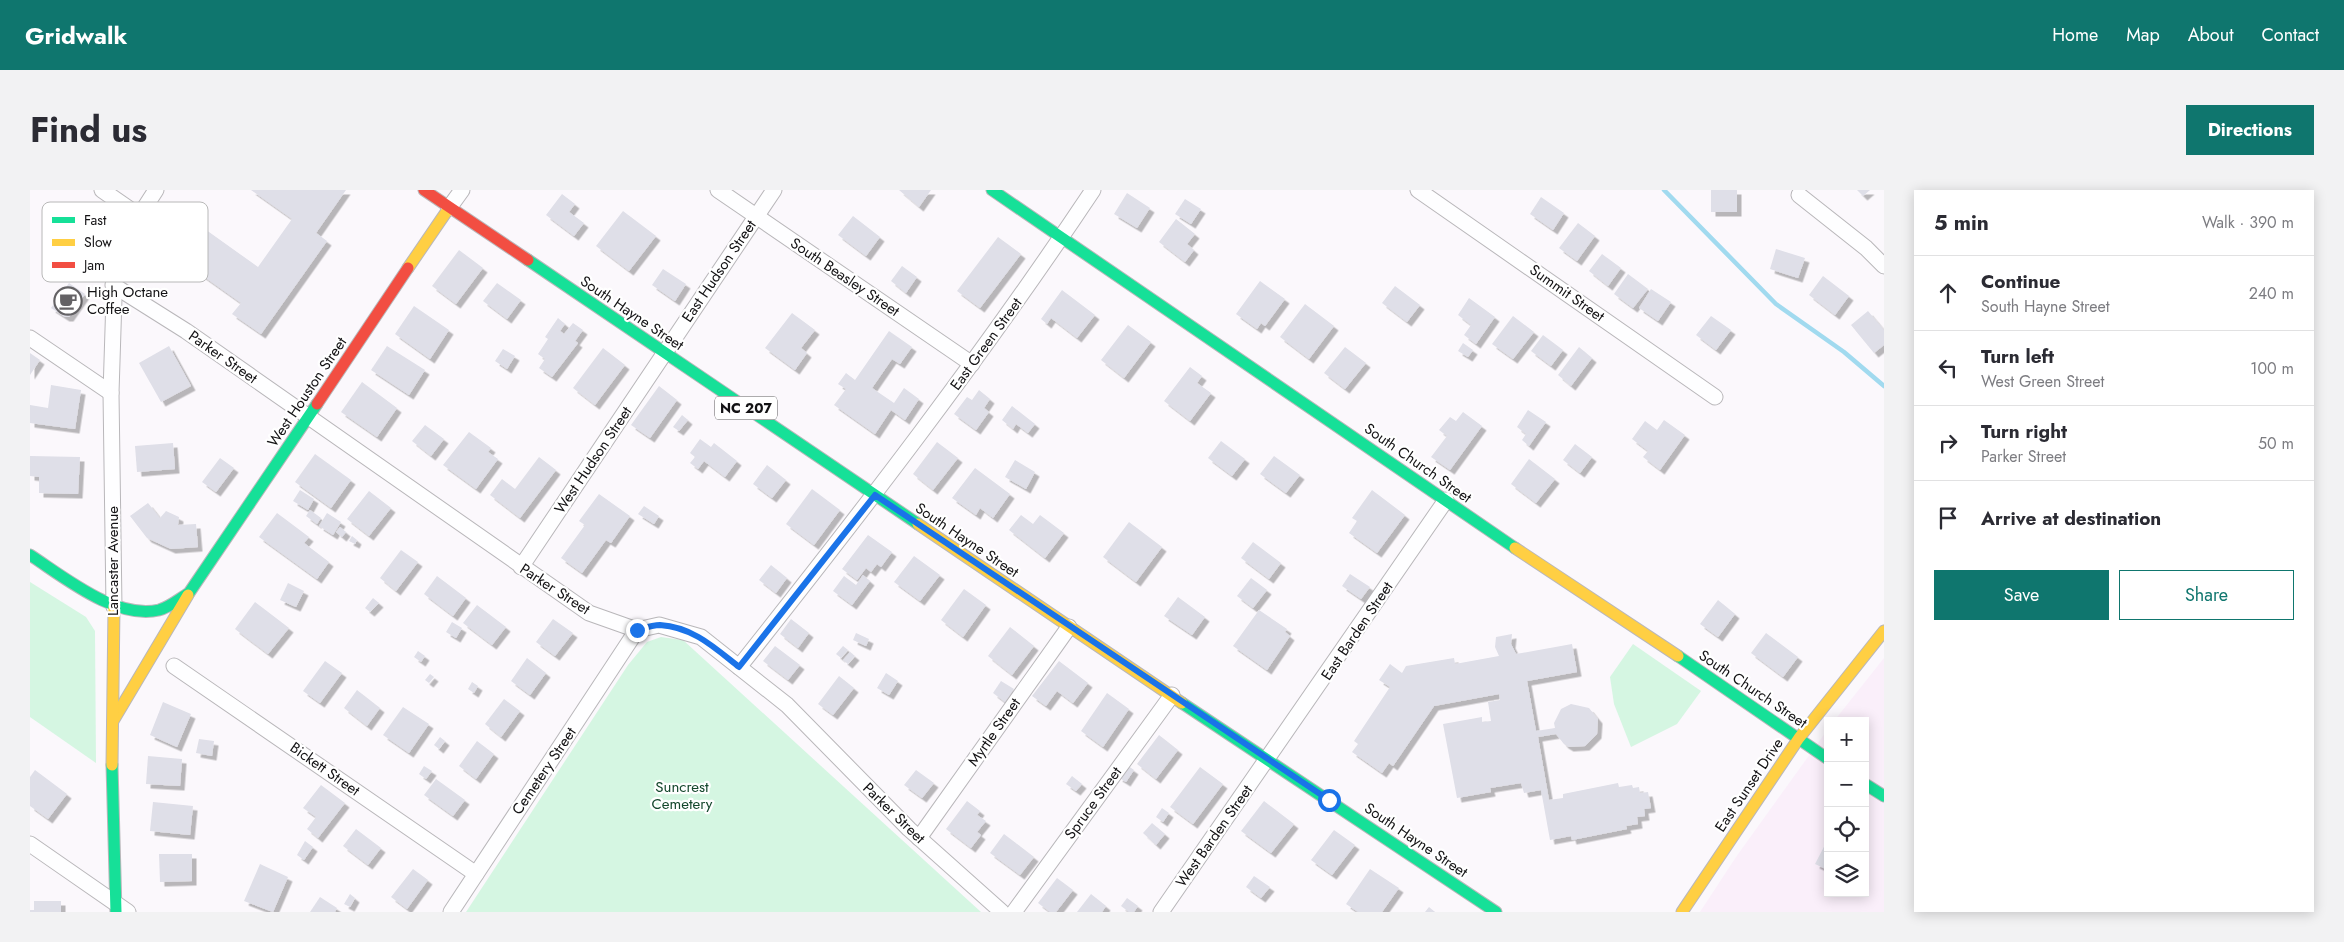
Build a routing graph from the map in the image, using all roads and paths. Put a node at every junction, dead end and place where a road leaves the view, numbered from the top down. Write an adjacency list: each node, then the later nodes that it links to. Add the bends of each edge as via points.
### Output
1 (102, 190): 11 (street)
2 (156, 190): 12 (street, Lancaster Avenue)
3 (424, 190): 13 (street, South Hayne Street / NC 207)
4 (462, 190): 13 (street)
5 (718, 190): 14 (street, South Beasley Street)
6 (774, 190): 14 (street, East Hudson Street)
7 (992, 190): 15 (street, South Church Street)
8 (1093, 190): 15 (street, East Green Street)
9 (1418, 190): 23 (street, Summit Street)
10 (1799, 194): 16 (street)
11 (119, 202)
12 (147, 202)
13 (449, 208): 20 (street, South Hayne Street / NC 207); 24 (street, West Houston Street)
14 (756, 216): 20 (street, East Hudson Street); 21 (street, South Beasley Street)
15 (1061, 239): 21 (street, East Green Street); 26 (street, South Church Street)
16 (1884, 266)
17 (113, 282): 18 (street, Lancaster Avenue)
18 (113, 285): 22 (street, Lancaster Avenue); 24 (street, Parker Street, via 186,331)
19 (30, 338): 22 (street)
20 (665, 353): 25 (street, South Hayne Street / NC 207); 28 (street, West Hudson Street)
21 (972, 364): 25 (street, East Green Street)
22 (111, 393): 30 (street, Lancaster Avenue)
23 (1715, 396)
24 (309, 417): 28 (street, Parker Street); 29 (street, West Houston Street)
25 (875, 495): 31 (street, South Hayne Street / NC 207); 35 (street, East Green Street)
26 (1446, 500): 38 (street, South Church Street); 40 (street, East Barden Street)
27 (30, 555): 30 (street)
28 (521, 567): 32 (street, Parker Street, via 590,613)
29 (189, 593): 30 (street, West Houston Street, via 171,606 150,611); 37 (street, West Houston Street, via 172,628 126,697)
30 (114, 607): 37 (street, Lancaster Avenue)
31 (1069, 627): 36 (street, South Hayne Street / NC 207); 43 (street, Myrtle Street)
32 (637, 630): 35 (street, Parker Street, via 659,625 688,632 701,637); 45 (street, Cemetery Street)
33 (1884, 631): 38 (street, East Sunset Drive)
34 (174, 666): 45 (street, Bickett Street)
35 (739, 667): 43 (street, Parker Street, via 787,705)
36 (1172, 695): 40 (street, South Hayne Street / NC 207); 49 (street, Spruce Street)
37 (111, 726): 46 (street, Lancaster Avenue)
38 (1799, 738): 39 (street, South Church Street); 52 (street, East Sunset Drive)
39 (1824, 756)
40 (1267, 760): 50 (street, West Barden Street); 51 (street, South Hayne Street / NC 207)
41 (1869, 787): 42 (street)
42 (1884, 796)
43 (919, 838): 48 (street, Parker Street)
44 (30, 844): 46 (street)
45 (476, 874): 47 (street, Cemetery Street)
46 (120, 909)
47 (451, 912)
48 (1002, 912)
49 (1014, 912)
50 (1161, 912)
51 (1496, 912)
52 (1682, 912)

